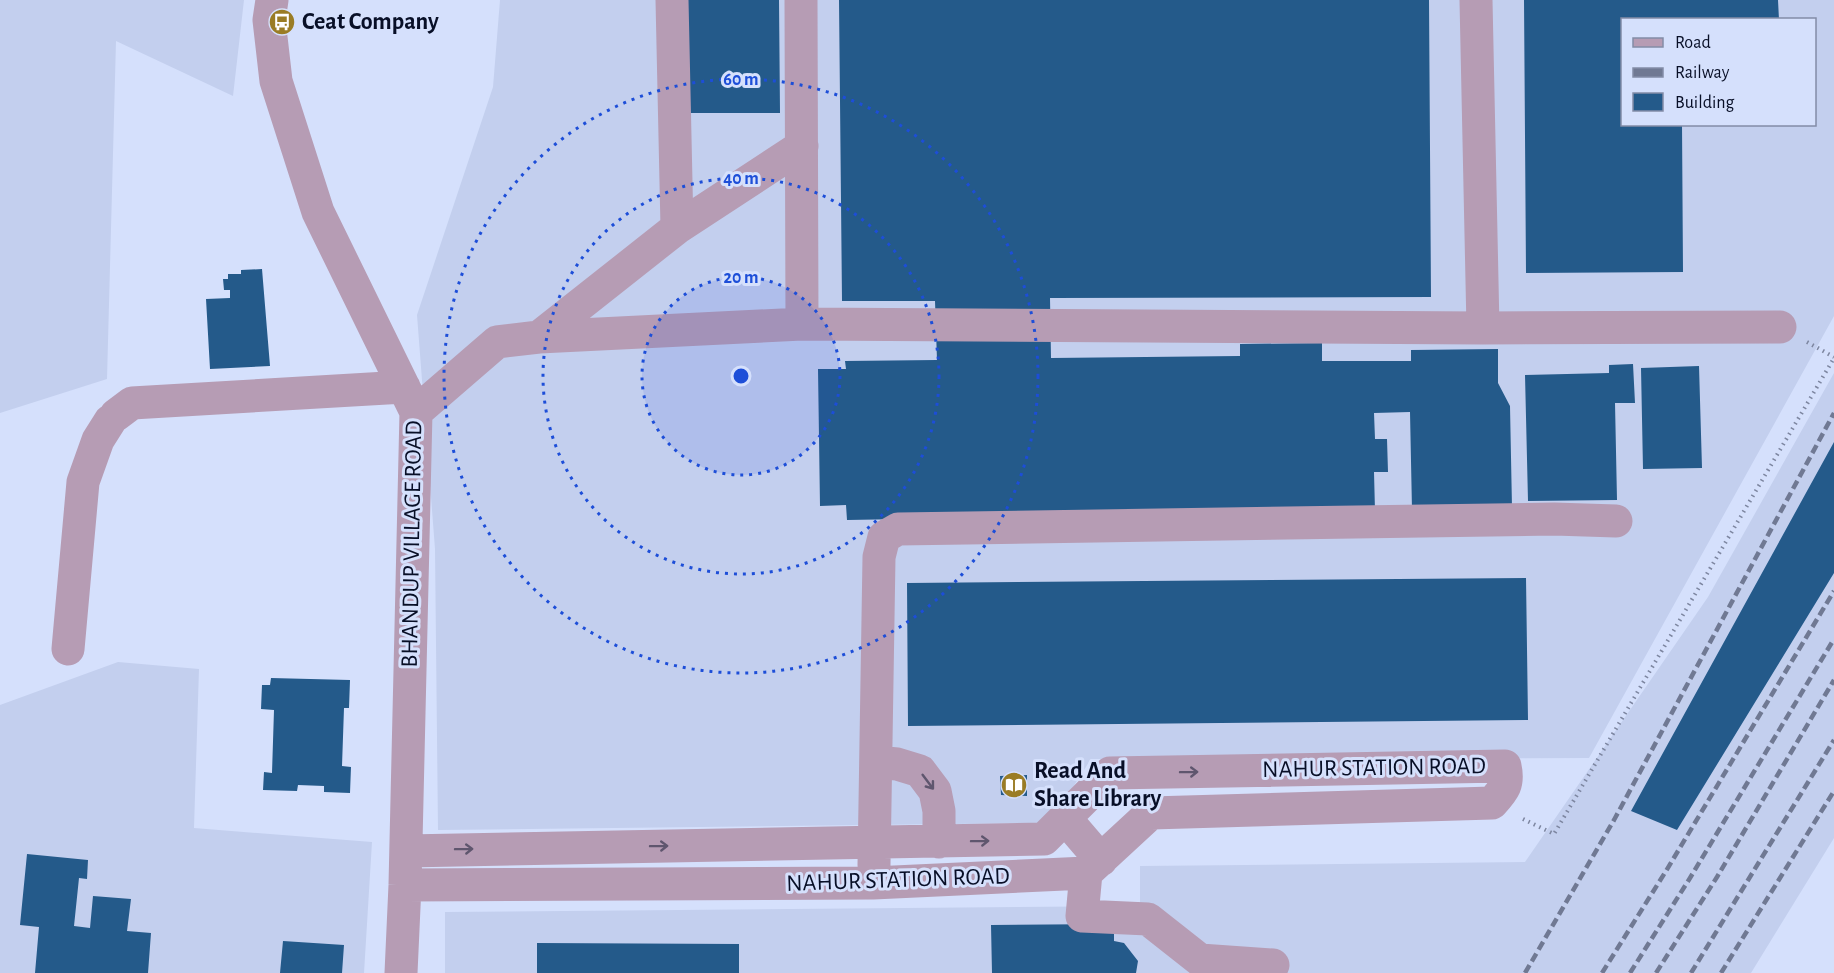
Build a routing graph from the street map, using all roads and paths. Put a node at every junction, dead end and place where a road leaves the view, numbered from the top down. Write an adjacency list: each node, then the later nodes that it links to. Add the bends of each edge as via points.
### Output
1 (272, 0): 12 (street, BHANDUP VILLAGE ROAD, via 269,20 276,81 318,212)
2 (672, 0): 6 (street)
3 (801, 0): 5 (street)
4 (1476, 0): 9 (street)
5 (802, 146): 6 (street); 7 (street)
6 (676, 228): 10 (street)
7 (802, 324): 9 (street); 10 (street)
8 (1780, 327): 9 (street)
9 (1484, 328)
10 (539, 337): 12 (street, via 497,342)
11 (1834, 358): 16 (path, via 1554,834)
12 (410, 400): 14 (street, via 132,402 113,418 98,440 83,482); 20 (street, BHANDUP VILLAGE ROAD)
13 (1616, 521): 15 (street, via 898,529 884,537 879,557)
14 (68, 649)
15 (876, 762): 18 (street, one-way to 18, via 920,771 935,791); 19 (street)
16 (1492, 803): 17 (street, NAHUR STATION ROAD, one-way to 16, via 1110,773 1505,766 1508,777 1504,791); 21 (street, NAHUR STATION ROAD, via 1151,813)
17 (1065, 818): 18 (street, NAHUR STATION ROAD, one-way to 17, via 1044,839); 21 (street)
18 (939, 842): 19 (street, NAHUR STATION ROAD)
19 (875, 843): 20 (street, NAHUR STATION ROAD, one-way to 19); 22 (street)
20 (406, 851): 23 (street, BHANDUP VILLAGE ROAD)
21 (1094, 867): 22 (street, NAHUR STATION ROAD); 24 (street, via 1082,916 1149,919 1200,960)
22 (873, 883): 23 (street, NAHUR STATION ROAD)
23 (405, 885): 25 (street, BHANDUP VILLAGE ROAD)
24 (1273, 965)
25 (401, 973)

